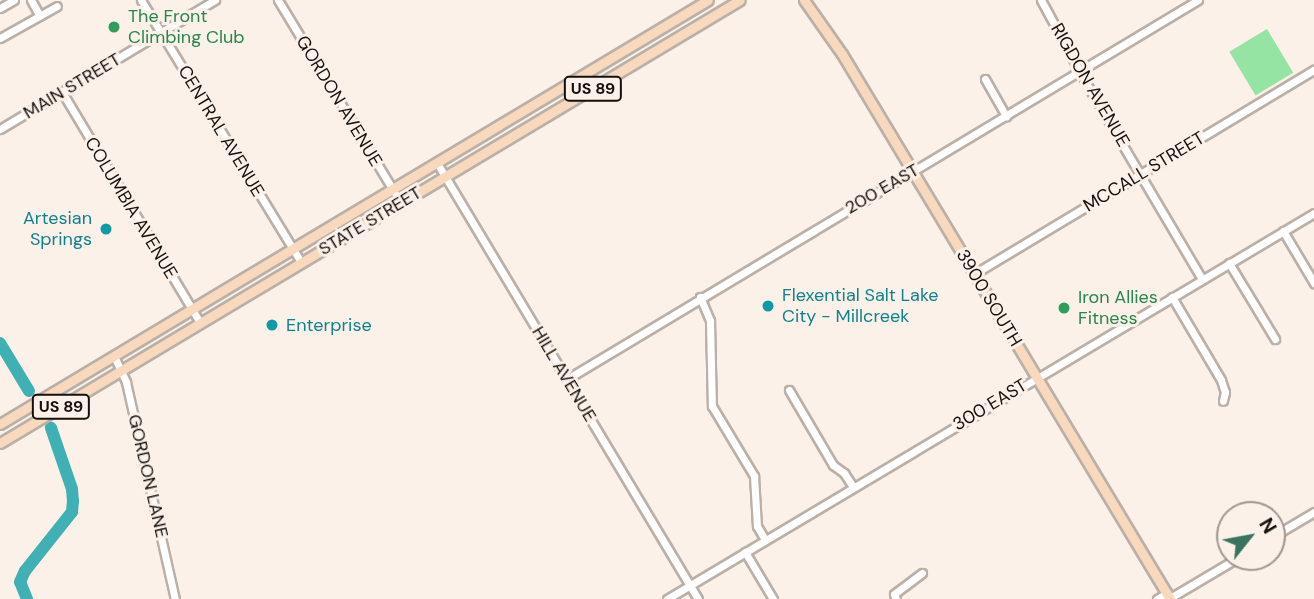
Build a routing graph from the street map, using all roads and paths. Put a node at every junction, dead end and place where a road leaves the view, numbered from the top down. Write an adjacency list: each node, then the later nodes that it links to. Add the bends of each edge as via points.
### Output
1 (14, 0): 12 (street)
2 (31, 0): 13 (street)
3 (141, 0): 14 (street, CENTRAL AVENUE)
4 (215, 0): 14 (street, MAIN STREET)
5 (278, 0): 26 (street, GORDON AVENUE)
6 (708, 0): 22 (main road, STATE STREET / US 89)
7 (740, 0): 25 (main road, STATE STREET / US 89)
8 (804, 0): 23 (main road, 3900 SOUTH)
9 (1041, 0): 17 (street, RIGDON AVENUE)
10 (1198, 0): 17 (street, 200 EAST)
11 (57, 6): 13 (street)
12 (0, 8)
13 (40, 16): 15 (street)
14 (162, 32): 19 (street, MAIN STREET); 30 (street, CENTRAL AVENUE)
15 (0, 37)
16 (1314, 69): 24 (street, MCCALL STREET)
17 (1080, 71): 20 (street, 200 EAST); 24 (street, RIGDON AVENUE)
18 (985, 79): 20 (street)
19 (62, 92): 21 (street, MAIN STREET); 38 (street, COLUMBIA AVENUE)
20 (1006, 116): 23 (street, 200 EAST)
21 (0, 129)
22 (437, 163): 25 (street, HILL AVENUE); 26 (main road, STATE STREET / US 89)
23 (913, 171): 33 (main road, 3900 SOUTH); 36 (street, 200 EAST)
24 (1141, 174): 33 (street, MCCALL STREET); 34 (street, RIGDON AVENUE)
25 (444, 176): 27 (main road, STATE STREET / US 89); 44 (street, HILL AVENUE)
26 (392, 190): 27 (street, GORDON AVENUE); 30 (main road, STATE STREET / US 89)
27 (401, 203): 31 (main road, STATE STREET / US 89)
28 (1314, 213): 29 (street, 300 EAST)
29 (1283, 231): 32 (street, 300 EAST); 35 (street)
30 (293, 249): 31 (street, CENTRAL AVENUE); 38 (main road, STATE STREET / US 89)
31 (301, 262): 39 (main road, STATE STREET / US 89)
32 (1229, 263): 34 (street, 300 EAST); 40 (street)
33 (974, 274): 43 (main road, 3900 SOUTH)
34 (1202, 279): 37 (street, 300 EAST)
35 (1314, 283)
36 (700, 297): 44 (street, 200 EAST); 52 (street, via 710,321 712,406 754,476 757,526)
37 (1172, 297): 43 (street, 300 EAST); 46 (street, via 1221,380)
38 (191, 309): 39 (street, COLUMBIA AVENUE); 41 (main road, STATE STREET / US 89)
39 (200, 323): 42 (main road, STATE STREET / US 89)
40 (1275, 339)
41 (114, 356): 42 (street, GORDON LANE); 47 (main road, STATE STREET / US 89)
42 (121, 370): 48 (main road, STATE STREET / US 89); 58 (street, GORDON LANE)
43 (1036, 377): 49 (street, 300 EAST); 57 (main road, 3900 SOUTH)
44 (567, 379): 56 (street, HILL AVENUE)
45 (789, 390): 49 (street, via 831,462)
46 (1223, 401)
47 (0, 424)
48 (0, 443)
49 (853, 487): 52 (street, 300 EAST)
50 (1314, 512): 51 (street)
51 (1286, 529)
52 (765, 540): 53 (street, 300 EAST)
53 (745, 552): 56 (street, 300 EAST); 61 (street)
54 (1216, 570): 57 (street)
55 (922, 573): 62 (street, via 894,594)
56 (691, 585): 59 (street, 300 EAST); 60 (street, HILL AVENUE)
57 (1169, 597): 63 (street)
58 (175, 599)
59 (667, 599)
60 (698, 599)
61 (773, 599)
62 (896, 599)
63 (1157, 599)

